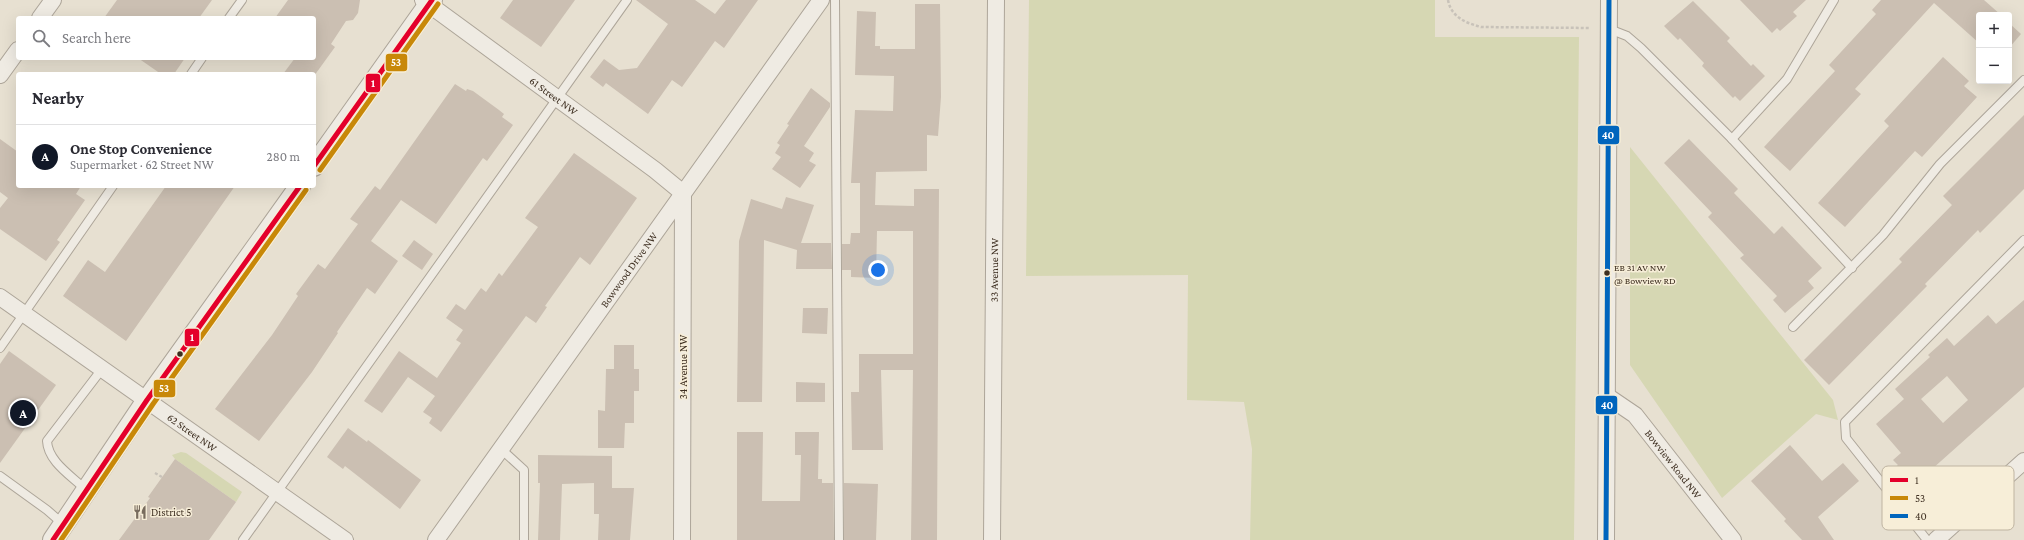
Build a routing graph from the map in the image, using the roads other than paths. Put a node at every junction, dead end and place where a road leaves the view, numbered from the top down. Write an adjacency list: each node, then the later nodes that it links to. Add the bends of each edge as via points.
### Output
1 (53, 0): 10 (street)
2 (242, 0): 11 (lane)
3 (627, 0): 18 (lane)
4 (822, 0): 23 (street, Bowwood Drive NW)
5 (835, 0): 48 (lane)
6 (996, 0): 49 (street, 33 Avenue NW)
7 (1609, 0): 12 (street)
8 (1834, 0): 19 (lane, via 1787,79)
9 (428, 1): 18 (street, 61 Street NW); 20 (street)
10 (41, 16)
11 (230, 16)
12 (1609, 29): 19 (lane, via 1627,36 1641,48); 31 (street)
13 (16, 53): 16 (street)
14 (201, 60): 15 (lane)
15 (192, 72)
16 (0, 75)
17 (2024, 80): 25 (lane, via 1940,164 1883,235)
18 (558, 98): 23 (street, 61 Street NW); 39 (lane)
19 (1732, 139): 25 (lane)
20 (316, 163)
21 (112, 188): 27 (lane)
22 (299, 188): 32 (street)
23 (684, 193): 33 (street, Bowwood Drive NW); 47 (street, 34 Avenue NW)
24 (2024, 240): 37 (lane, via 1845,422 1846,438)
25 (1852, 268): 28 (lane)
26 (0, 297): 27 (street, 62 Street NW)
27 (24, 314): 29 (lane); 30 (street, 62 Street NW)
28 (1793, 327)
29 (0, 348)
30 (102, 369): 32 (street, 62 Street NW); 38 (lane, via 47,441 53,458)
31 (1607, 396): 50 (street); 51 (street, Bowview Road NW, via 1635,415)
32 (147, 400): 38 (street); 39 (street, 62 Street NW)
33 (501, 449): 45 (street, Bowwood Drive NW); 46 (lane, via 524,470)
34 (2024, 461): 35 (street)
35 (2014, 470)
36 (0, 476): 42 (lane, via 47,510)
37 (1882, 483)
38 (86, 490): 42 (street)
39 (277, 491): 43 (lane); 44 (street, 62 Street NW)
40 (1919, 530): 52 (lane)
41 (1947, 530): 53 (street)
42 (58, 532)
43 (243, 540)
44 (345, 540)
45 (436, 540)
46 (524, 540)
47 (682, 540)
48 (839, 540)
49 (992, 540)
50 (1606, 540)
51 (1733, 540)
52 (1927, 540)
53 (1936, 540)

